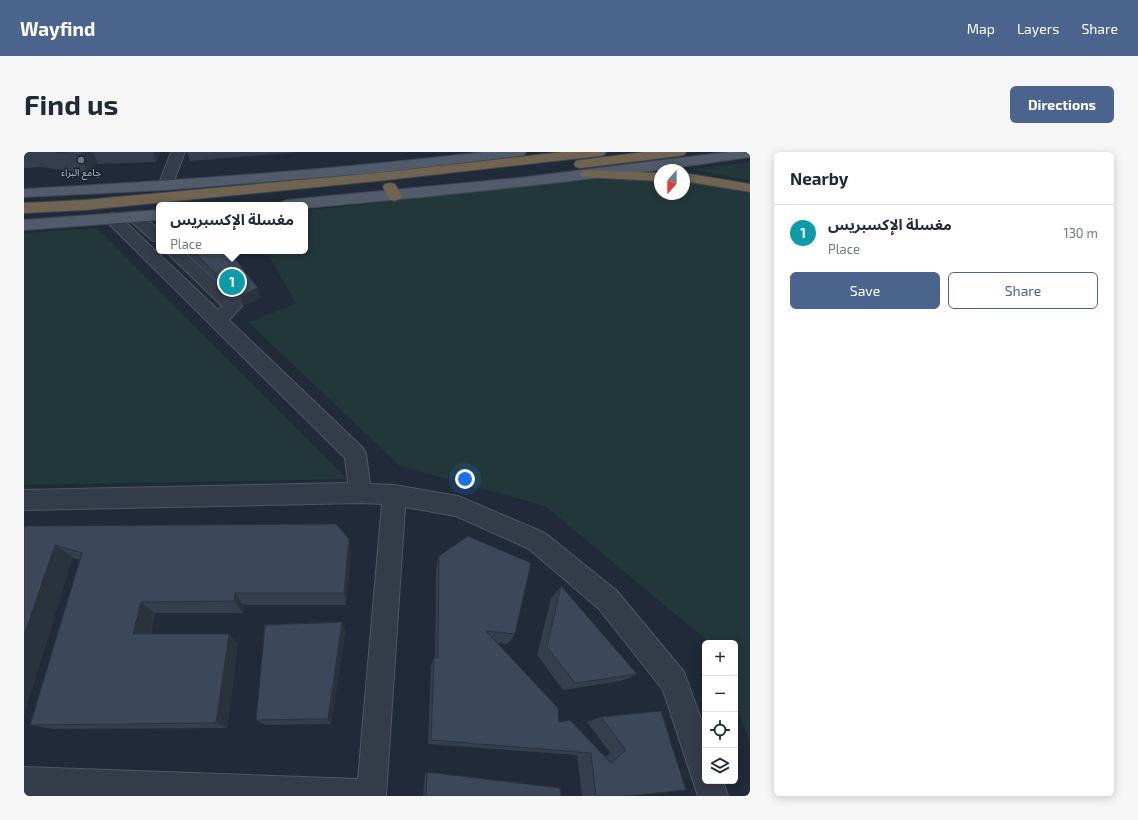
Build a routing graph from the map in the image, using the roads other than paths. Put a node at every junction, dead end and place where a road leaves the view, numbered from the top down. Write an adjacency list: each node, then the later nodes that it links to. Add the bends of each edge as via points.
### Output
1 (178, 152): 10 (street)
2 (518, 152): 9 (main road)
3 (599, 152): 9 (highway)
4 (679, 152): 9 (highway)
5 (750, 153): 6 (main road)
6 (584, 174): 7 (highway); 9 (main road)
7 (654, 177)
8 (690, 178): 11 (highway)
9 (389, 182): 10 (main road); 13 (highway); 14 (main road); 16 (highway)
10 (165, 186): 12 (main road)
11 (750, 188)
12 (24, 193)
13 (207, 202)
14 (300, 202)
15 (156, 207): 19 (highway)
16 (24, 208)
17 (156, 215): 18 (main road)
18 (134, 217): 20 (main road); 22 (street)
19 (24, 218)
20 (112, 218): 21 (main road); 24 (street)
21 (24, 225)
22 (156, 235)
23 (156, 237): 24 (street)
24 (134, 238): 26 (street)
25 (176, 254): 26 (street, via 232,306)
26 (218, 320): 27 (street, via 354,454)
27 (360, 493): 28 (street); 29 (street)
28 (394, 495): 30 (street, via 458,506 537,541 608,600 674,682); 33 (street)
29 (24, 500)
30 (702, 762)
31 (24, 782): 33 (street)
32 (709, 784): 34 (street)
33 (371, 795)
34 (713, 796)

